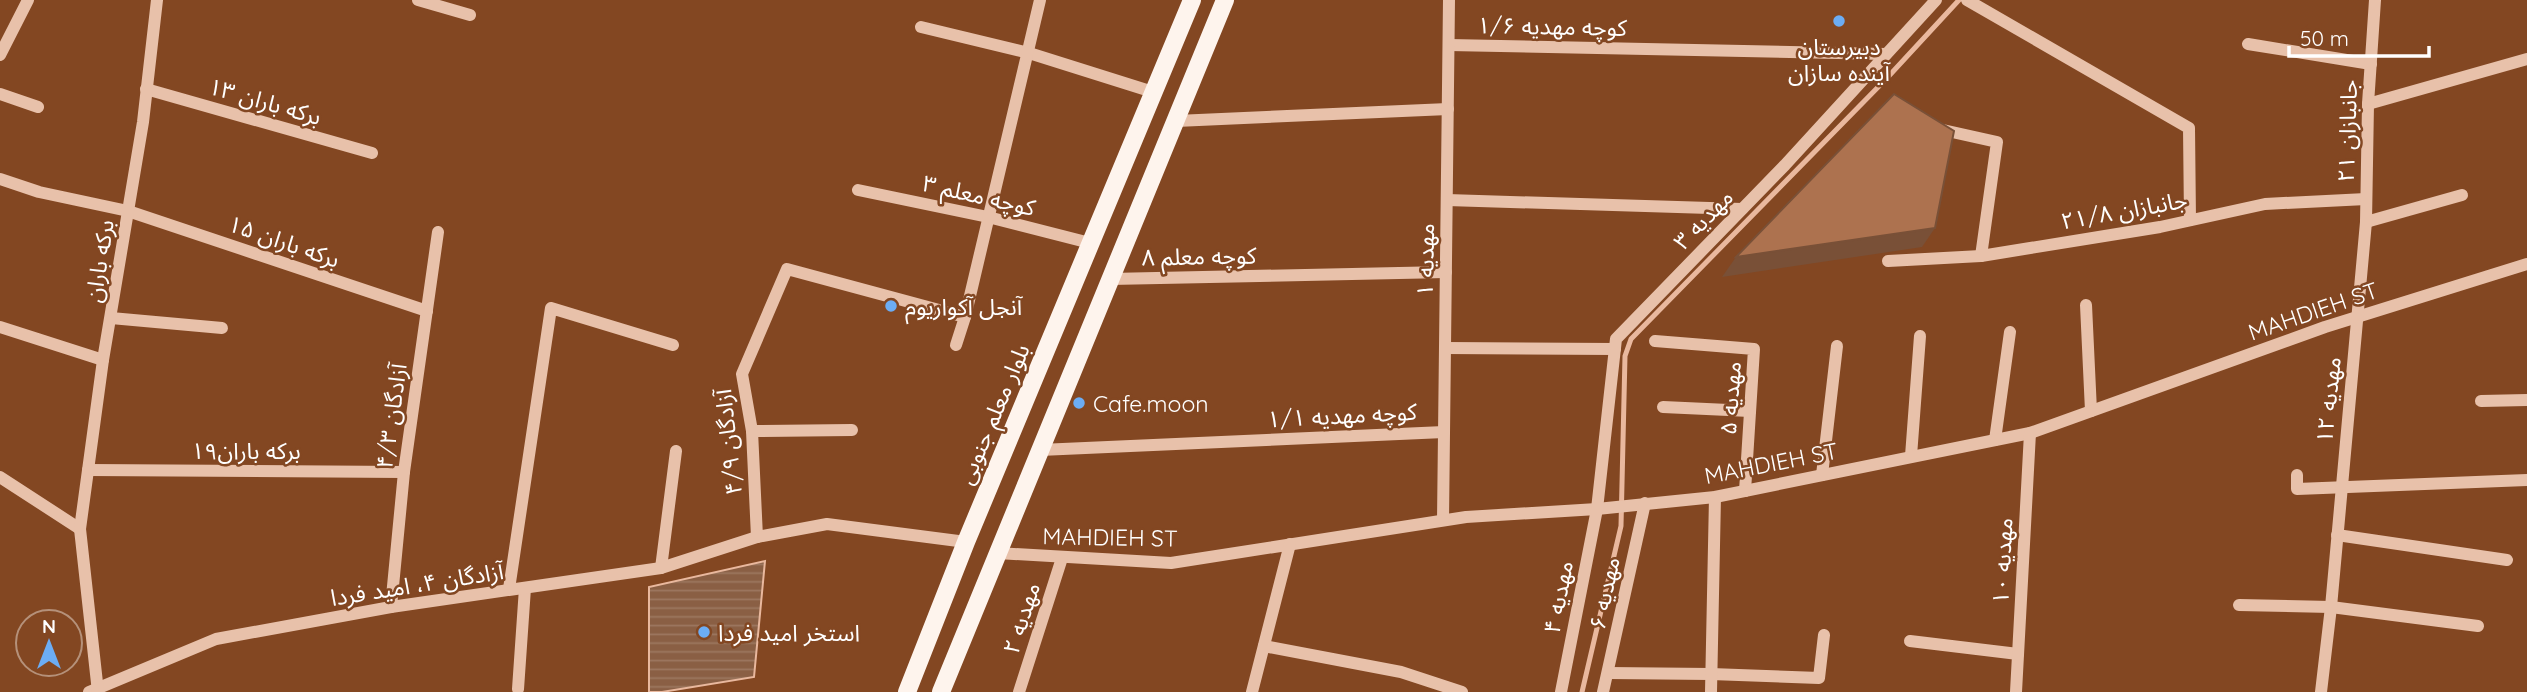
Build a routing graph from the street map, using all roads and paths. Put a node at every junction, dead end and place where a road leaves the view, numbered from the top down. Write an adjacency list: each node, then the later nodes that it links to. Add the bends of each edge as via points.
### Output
1 (28, 0): 17 (street)
2 (157, 0): 20 (street, برکه باران)
3 (418, 0): 11 (street)
4 (1040, 0): 15 (street)
5 (1192, 0): 21 (main road, بلوار معلم جنوبی)
6 (1225, 0): 26 (main road)
7 (1449, 0): 14 (street, مهدیه ۱)
8 (1936, 0): 16 (street, مهدیه ۳)
9 (1967, 0): 37 (street, via 2189,128)
10 (2375, 0): 19 (street, جانبازان ۲۱)
11 (470, 15)
12 (921, 27): 15 (street)
13 (2248, 44): 19 (street)
14 (1449, 45): 16 (street, کوچه مهدیه ۱/۶); 25 (street, مهدیه ۱)
15 (1029, 53): 21 (street); 36 (street)
16 (1886, 54): 34 (street, مهدیه ۳)
17 (0, 55)
18 (2527, 59): 23 (street)
19 (2371, 64): 23 (street, جانبازان ۲۱)
20 (146, 89): 28 (street, برکه باران ۱۳); 35 (street, برکه باران)
21 (1153, 92): 40 (main road, بلوار معلم جنوبی)
22 (0, 94): 24 (street)
23 (2368, 104): 32 (street, جانبازان ۲۱)
24 (38, 107)
25 (1448, 109): 26 (street); 33 (street, مهدیه ۱)
26 (1175, 121): 45 (main road)
27 (1943, 130): 41 (street, via 1997,142)
28 (372, 153)
29 (0, 179): 35 (street, برکه باران ۱۵)
30 (858, 190): 36 (street, کوچه معلم ۳)
31 (2462, 195): 38 (street)
32 (2366, 199): 37 (street, جانبازان ۲۱/۸, via 2265,204); 38 (street, جانبازان ۲۱)
33 (1447, 200): 34 (street); 44 (street, مهدیه ۱)
34 (1742, 209): 60 (street, مهدیه ۳, via 1616,339)
35 (128, 211): 47 (street, برکه باران ۱۵); 50 (street, برکه باران)
36 (988, 217): 40 (street, کوچه معلم ۳); 48 (street)
37 (2190, 220): 41 (street, جانبازان ۲۱/۸)
38 (2366, 222): 49 (street, جانبازان ۲۱)
39 (438, 232): 47 (street, آزادگان ۴/۳)
40 (1090, 243): 90 (main road, بلوار معلم جنوبی)
41 (1982, 256): 42 (street, جانبازان ۲۱/۸)
42 (1888, 261)
43 (2527, 264): 49 (street, MAHDIEH ST)
44 (1446, 272): 45 (street, کوچه معلم ۸); 59 (street, مهدیه ۱)
45 (1110, 279): 72 (main road)
46 (2086, 305): 66 (street)
47 (426, 311): 76 (street, آزادگان ۴/۳)
48 (965, 317): 57 (street); 68 (street, آزادگان ۴/۹, via 787,269 742,374)
49 (2357, 317): 66 (street, MAHDIEH ST); 81 (street, مهدیه ۱۲)
50 (111, 318): 52 (street); 61 (street, برکه باران)
51 (3, 328): 61 (street)
52 (222, 328)
53 (2010, 332): 71 (street)
54 (1920, 336): 74 (street)
55 (1655, 341): 65 (street, مهدیه ۵, via 1754,349)
56 (673, 345): 97 (street, via 551,308)
57 (956, 345)
58 (1837, 346): 77 (street)
59 (1445, 348): 60 (street); 69 (street, مهدیه ۱)
60 (1615, 349): 85 (street, مهدیه ۳)
61 (103, 360): 75 (street, برکه باران)
62 (2527, 400): 63 (street)
63 (2481, 401)
64 (1663, 407): 65 (street)
65 (1750, 411): 82 (street, مهدیه ۵)
66 (2091, 411): 70 (street, MAHDIEH ST)
67 (852, 430): 68 (street)
68 (752, 431): 89 (street, آزادگان ۴/۹)
69 (1444, 432): 72 (street, کوچه مهدیه ۱/۱); 86 (street, مهدیه ۱)
70 (2030, 433): 71 (street, MAHDIEH ST); 105 (street, مهدیه ۱۰)
71 (1995, 440): 74 (street, MAHDIEH ST)
72 (1040, 450): 92 (main road)
73 (676, 451): 95 (street)
74 (1911, 456): 77 (street, MAHDIEH ST)
75 (88, 470): 76 (street, برکه باران۱۹); 87 (street, برکه باران)
76 (404, 472): 99 (street, آزادگان ۴/۳)
77 (1822, 475): 82 (street, MAHDIEH ST)
78 (2297, 475): 81 (street, via 2297,489)
79 (0, 477): 87 (street)
80 (2527, 480): 81 (street)
81 (2340, 487): 88 (street, مهدیه ۱۲)
82 (1745, 491): 83 (street, MAHDIEH ST)
83 (1715, 497): 84 (street, MAHDIEH ST); 107 (street)
84 (1645, 503): 85 (street, MAHDIEH ST); 106 (street, مهدیه ۶)
85 (1597, 509): 86 (street, MAHDIEH ST); 115 (street, مهدیه ۴)
86 (1443, 520): 91 (street, MAHDIEH ST)
87 (80, 529): 109 (street, برکه باران)
88 (2337, 535): 94 (street); 100 (street, مهدیه ۱۲)
89 (757, 537): 90 (street, آزادگان ۴، امید فردا, via 827,524); 95 (street, آزادگان ۴، امید فردا)
90 (966, 542): 110 (main road, بلوار معلم جنوبی)
91 (1290, 544): 93 (street, MAHDIEH ST, via 1171,563); 104 (street)
92 (997, 554): 93 (street, MAHDIEH ST); 111 (main road)
93 (1062, 558): 112 (street, مهدیه ۲)
94 (2507, 560)
95 (661, 568): 96 (street, آزادگان ۴، امید فردا)
96 (525, 588): 97 (street, آزادگان ۴، امید فردا); 108 (street)
97 (509, 589): 99 (street, آزادگان ۴، امید فردا)
98 (2239, 605): 100 (street)
99 (391, 607): 109 (street, آزادگان ۴، امید فردا, via 216,639)
100 (2331, 607): 101 (street); 119 (street, مهدیه ۱۲)
101 (2478, 626)
102 (1824, 635): 107 (street, via 1819,678)
103 (1910, 641): 105 (street)
104 (1264, 646): 113 (street); 114 (street, via 1401,672)
105 (2018, 654): 118 (street, مهدیه ۱۰)
106 (1608, 673): 107 (street); 116 (street, مهدیه ۶)
107 (1711, 674): 117 (street)
108 (518, 689)
109 (95, 691)
110 (907, 692)
111 (941, 692)
112 (1019, 692)
113 (1252, 692)
114 (1462, 692)
115 (1560, 692)
116 (1603, 692)
117 (1711, 692)
118 (2016, 692)
119 (2321, 692)

